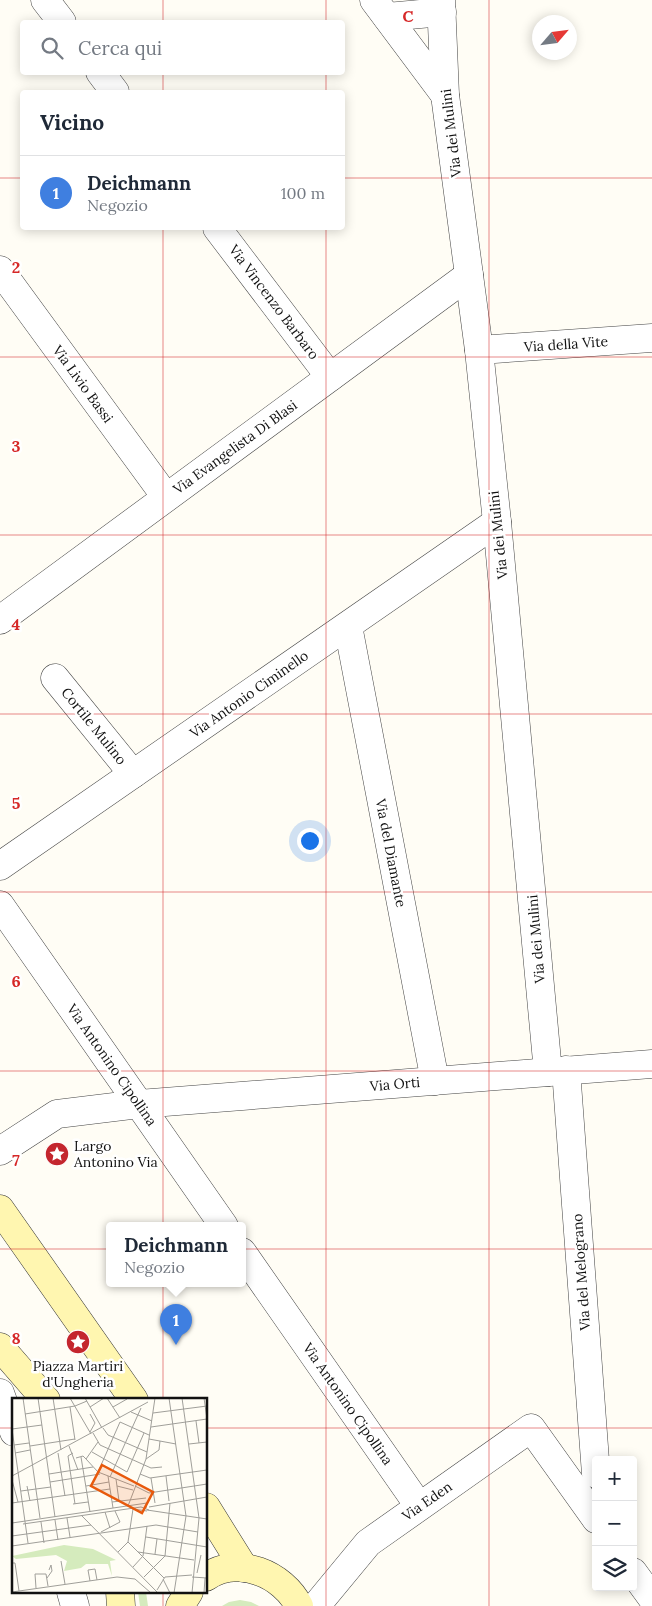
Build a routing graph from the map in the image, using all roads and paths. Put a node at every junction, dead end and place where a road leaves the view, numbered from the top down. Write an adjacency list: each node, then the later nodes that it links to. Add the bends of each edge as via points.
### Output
1 (45, 0): 4 (street)
2 (442, 6): 3 (street); 7 (street, Via dei Mulini)
3 (381, 8): 7 (street)
4 (60, 20)
5 (102, 75): 6 (street)
6 (114, 90)
7 (445, 95): 10 (street, Via dei Mulini)
8 (219, 230): 13 (street, Via Vincenzo Barbaro)
9 (0, 270): 14 (street, Via Livio Bassi)
10 (469, 275): 12 (street, Via dei Mulini); 13 (street, Via Evangelista Di Blasi)
11 (652, 338): 12 (street, Via della Vite)
12 (479, 350): 15 (street, Via dei Mulini)
13 (330, 377): 14 (street, Via Evangelista Di Blasi)
14 (166, 497): 16 (street, Via Evangelista Di Blasi)
15 (497, 522): 17 (street, Via Antonio Ciminello); 23 (street, Via dei Mulini)
16 (0, 620)
17 (348, 626): 19 (street, Via Antonio Ciminello); 24 (street, Via del Diamante)
18 (55, 678): 19 (street, Cortile Mulino)
19 (132, 774): 20 (street, Via Antonio Ciminello)
20 (0, 866)
21 (0, 904): 25 (street, Via Antonino Cipollina)
22 (652, 1064): 23 (street, Via Orti)
23 (557, 1071): 24 (street, Via Orti); 35 (street, Via del Melograno)
24 (435, 1080): 25 (street, Via Orti)
25 (139, 1104): 26 (street, Via Orti, via 57,1114); 28 (street, Via Antonino Cipollina)
26 (0, 1151)
27 (0, 1209): 33 (main road)
28 (221, 1222)
29 (246, 1258): 36 (street, Via Antonino Cipollina)
30 (0, 1347): 32 (main road)
31 (0, 1393): 34 (street)
32 (44, 1398)
33 (133, 1398)
34 (12, 1426)
35 (594, 1456)
36 (419, 1506): 38 (street, Via Eden, via 531,1428); 48 (street, Via Eden, via 368,1542)
37 (208, 1510): 39 (main road)
38 (592, 1513)
39 (244, 1568): 40 (main road, via 226,1569); 47 (main road, via 261,1571 276,1579)
40 (208, 1576)
41 (637, 1577): 44 (street)
42 (72, 1594): 45 (street)
43 (188, 1594): 46 (main road)
44 (652, 1598)
45 (76, 1606)
46 (180, 1606)
47 (300, 1606)
48 (316, 1606)

